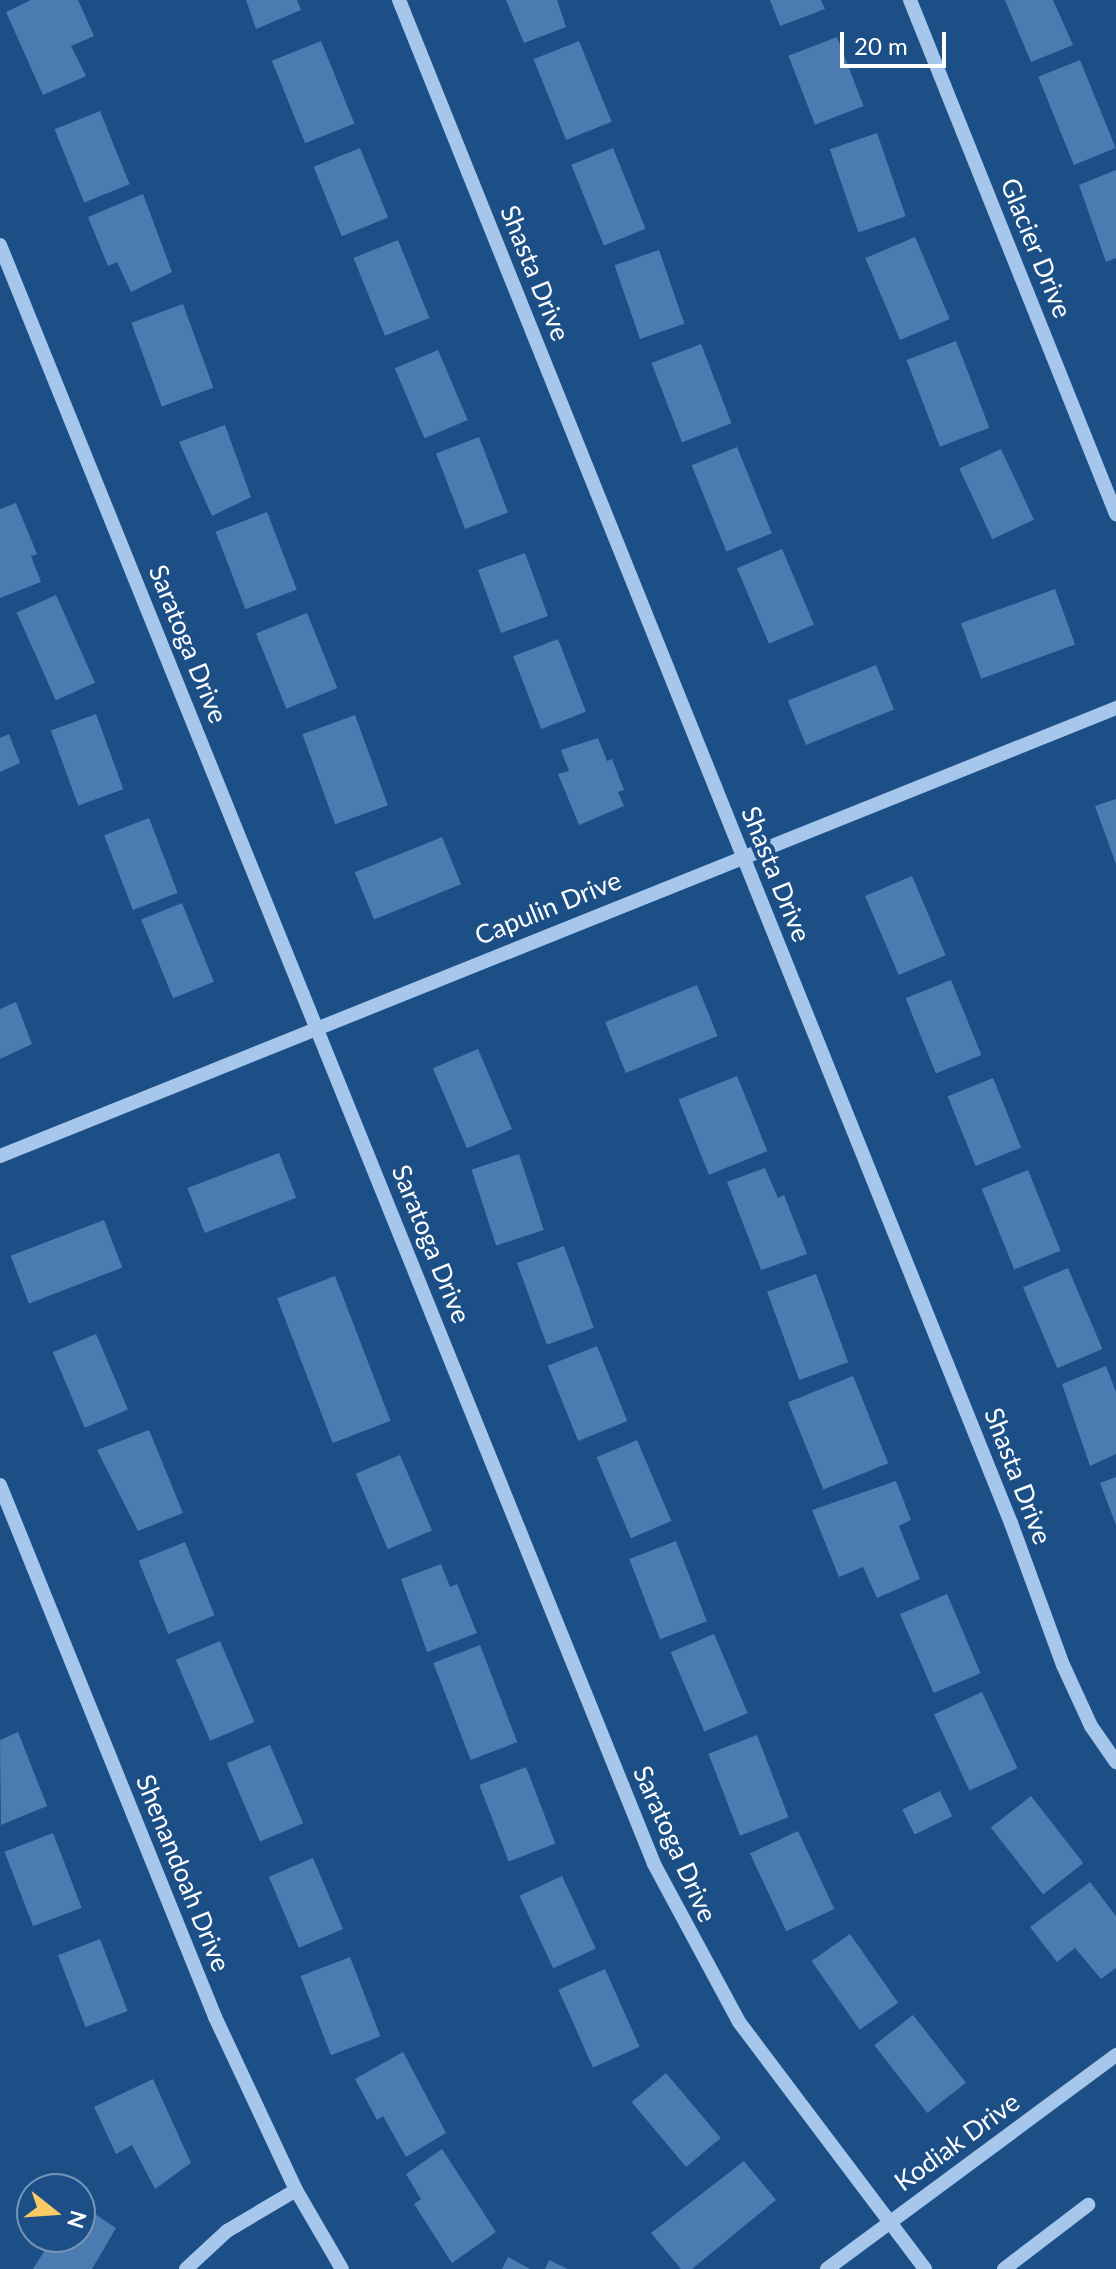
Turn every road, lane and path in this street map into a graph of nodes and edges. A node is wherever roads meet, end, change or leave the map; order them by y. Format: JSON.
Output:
{"nodes":[{"id":1,"x":399,"y":0,"type":"edge"},
{"id":2,"x":910,"y":0,"type":"edge"},
{"id":3,"x":0,"y":245,"type":"edge"},
{"id":4,"x":1116,"y":514,"type":"edge"},
{"id":5,"x":1116,"y":708,"type":"edge"},
{"id":6,"x":743,"y":855,"type":"junction"},
{"id":7,"x":317,"y":1027,"type":"junction"},
{"id":8,"x":0,"y":1156,"type":"edge"},
{"id":9,"x":0,"y":1485,"type":"edge"},
{"id":10,"x":1116,"y":1762,"type":"edge"},
{"id":11,"x":1116,"y":2055,"type":"edge"},
{"id":12,"x":296,"y":2190,"type":"junction"},
{"id":13,"x":1088,"y":2205,"type":"dead end"},
{"id":14,"x":890,"y":2222,"type":"junction"},
{"id":15,"x":186,"y":2269,"type":"edge"},
{"id":16,"x":342,"y":2269,"type":"edge"},
{"id":17,"x":827,"y":2269,"type":"edge"},
{"id":18,"x":925,"y":2269,"type":"edge"},
{"id":19,"x":1004,"y":2269,"type":"edge"}],
"edges":[{"from":1,"to":6,"type":"street","name":"Shasta Drive"},
{"from":2,"to":4,"type":"street","name":"Glacier Drive"},
{"from":3,"to":7,"type":"street","name":"Saratoga Drive"},
{"from":5,"to":6,"type":"street","name":"Capulin Drive"},
{"from":6,"to":7,"type":"street","name":"Capulin Drive"},
{"from":6,"to":10,"type":"street","name":"Shasta Drive"},
{"from":7,"to":8,"type":"street","name":"Capulin Drive"},
{"from":7,"to":14,"type":"street","name":"Saratoga Drive"},
{"from":9,"to":12,"type":"street","name":"Shenandoah Drive"},
{"from":11,"to":14,"type":"street","name":"Kodiak Drive"},
{"from":12,"to":15,"type":"street"},
{"from":12,"to":16,"type":"street","name":"Shenandoah Drive"},
{"from":13,"to":19,"type":"street"},
{"from":14,"to":17,"type":"street","name":"Kodiak Drive"},
{"from":14,"to":18,"type":"street","name":"Saratoga Drive"}]}
